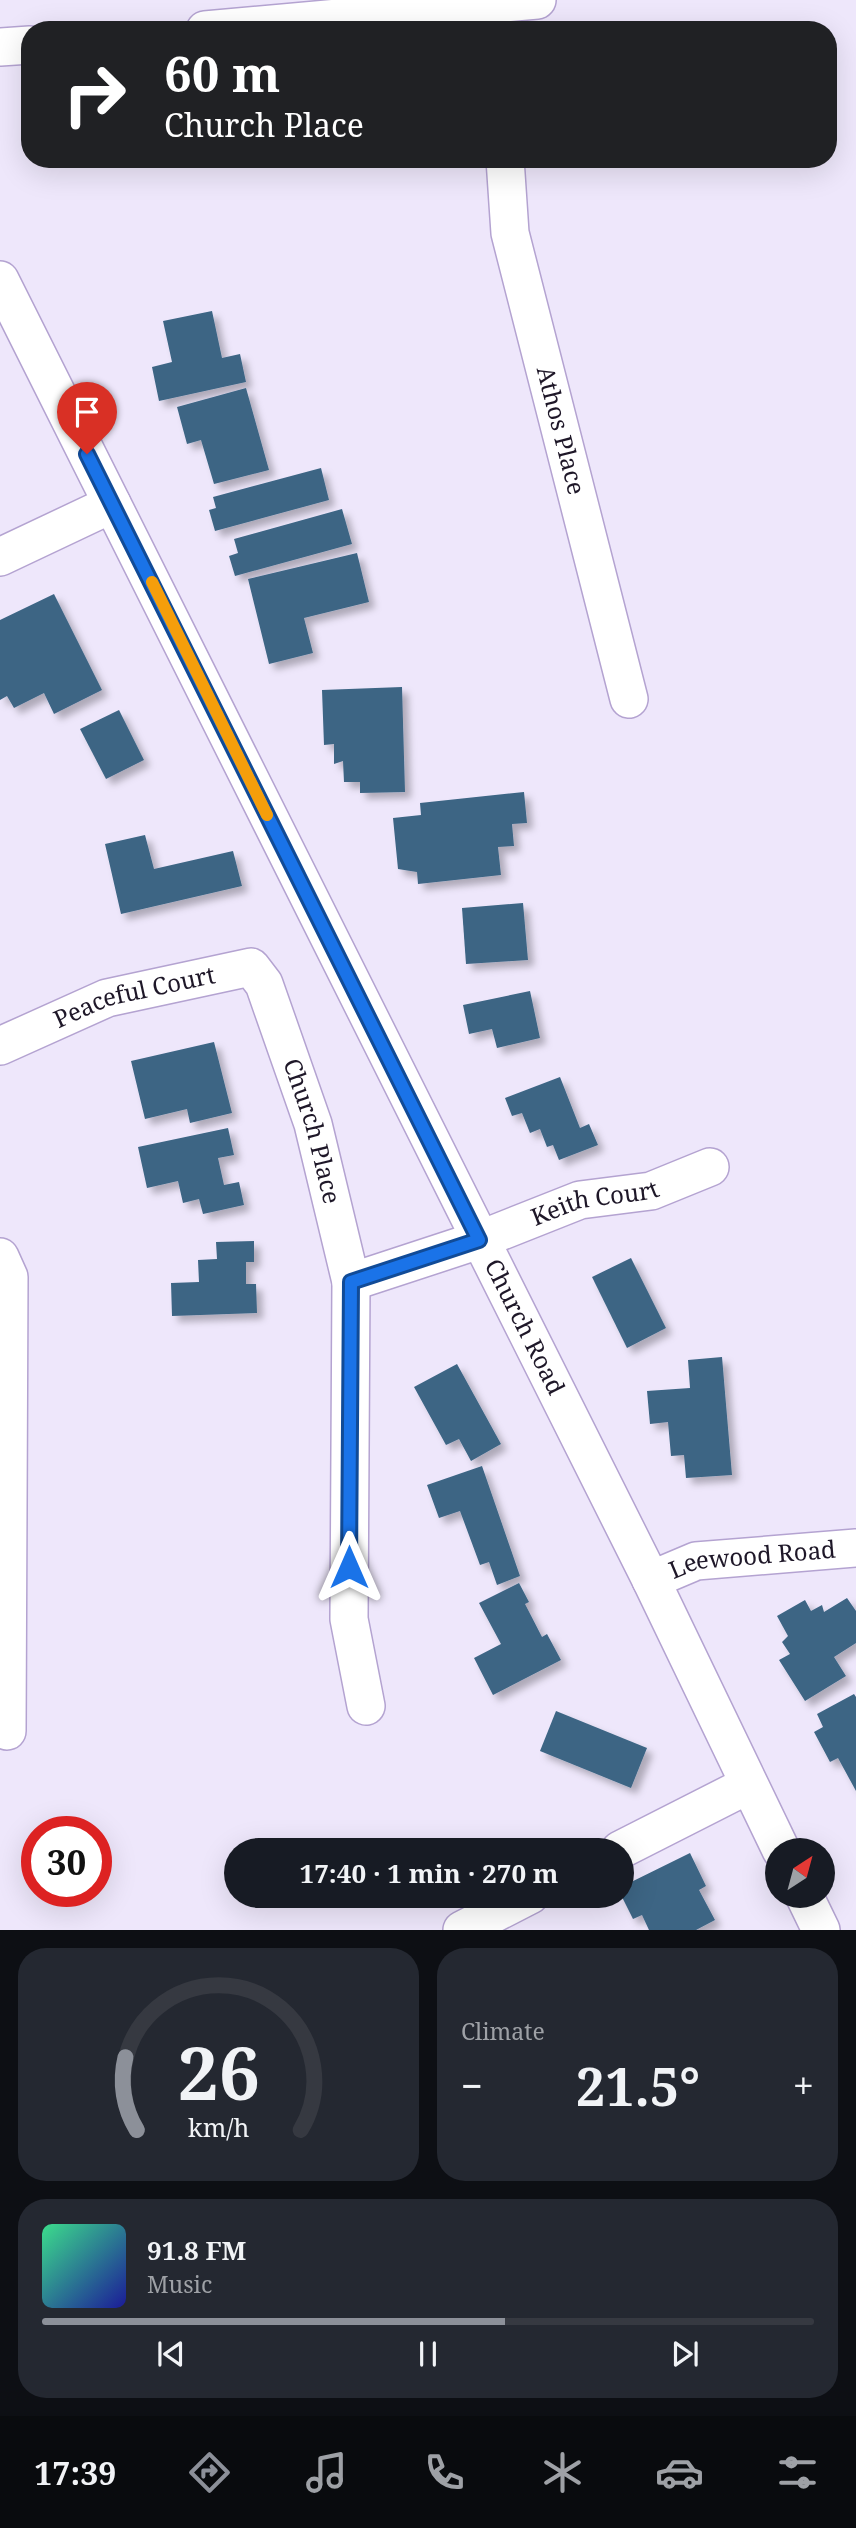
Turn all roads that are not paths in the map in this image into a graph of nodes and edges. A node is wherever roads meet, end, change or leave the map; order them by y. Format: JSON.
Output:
{"nodes":[{"id":1,"x":537,"y":0,"type":"edge"},
{"id":2,"x":496,"y":17,"type":"edge"},
{"id":3,"x":227,"y":19,"type":"edge"},
{"id":4,"x":21,"y":46,"type":"edge"},
{"id":5,"x":0,"y":47,"type":"edge"},
{"id":6,"x":506,"y":168,"type":"edge"},
{"id":7,"x":0,"y":280,"type":"edge"},
{"id":8,"x":112,"y":503,"type":"junction"},
{"id":9,"x":0,"y":557,"type":"edge"},
{"id":10,"x":629,"y":699,"type":"dead end"},
{"id":11,"x":264,"y":984,"type":"joint"},
{"id":12,"x":0,"y":1046,"type":"edge"},
{"id":13,"x":710,"y":1167,"type":"dead end"},
{"id":14,"x":479,"y":1240,"type":"junction"},
{"id":15,"x":0,"y":1257,"type":"edge"},
{"id":16,"x":351,"y":1282,"type":"junction"},
{"id":17,"x":856,"y":1548,"type":"edge"},
{"id":18,"x":651,"y":1580,"type":"junction"},
{"id":19,"x":366,"y":1706,"type":"dead end"},
{"id":20,"x":7,"y":1731,"type":"dead end"},
{"id":21,"x":748,"y":1785,"type":"junction"},
{"id":22,"x":775,"y":1838,"type":"edge"},
{"id":23,"x":634,"y":1843,"type":"edge"},
{"id":24,"x":505,"y":1908,"type":"edge"},
{"id":25,"x":810,"y":1908,"type":"edge"},
{"id":26,"x":462,"y":1930,"type":"edge"},
{"id":27,"x":821,"y":1930,"type":"edge"}],
"edges":[{"from":1,"to":2,"type":"street"},
{"from":2,"to":3,"type":"street"},
{"from":4,"to":5,"type":"street"},
{"from":6,"to":10,"type":"street","name":"Athos Place"},
{"from":7,"to":8,"type":"street","name":"Church Road"},
{"from":8,"to":9,"type":"street"},
{"from":8,"to":14,"type":"street","name":"Church Road"},
{"from":11,"to":12,"type":"street","name":"Peaceful Court"},
{"from":11,"to":16,"type":"street","name":"Church Place"},
{"from":13,"to":14,"type":"street","name":"Keith Court"},
{"from":14,"to":16,"type":"street"},
{"from":14,"to":18,"type":"street","name":"Church Road"},
{"from":15,"to":20,"type":"street"},
{"from":16,"to":19,"type":"street","name":"Church Place"},
{"from":17,"to":18,"type":"street","name":"Leewood Road"},
{"from":18,"to":21,"type":"street","name":"Church Road"},
{"from":21,"to":22,"type":"street","name":"Church Road"},
{"from":21,"to":23,"type":"street"},
{"from":24,"to":26,"type":"street"},
{"from":25,"to":27,"type":"street"}]}
